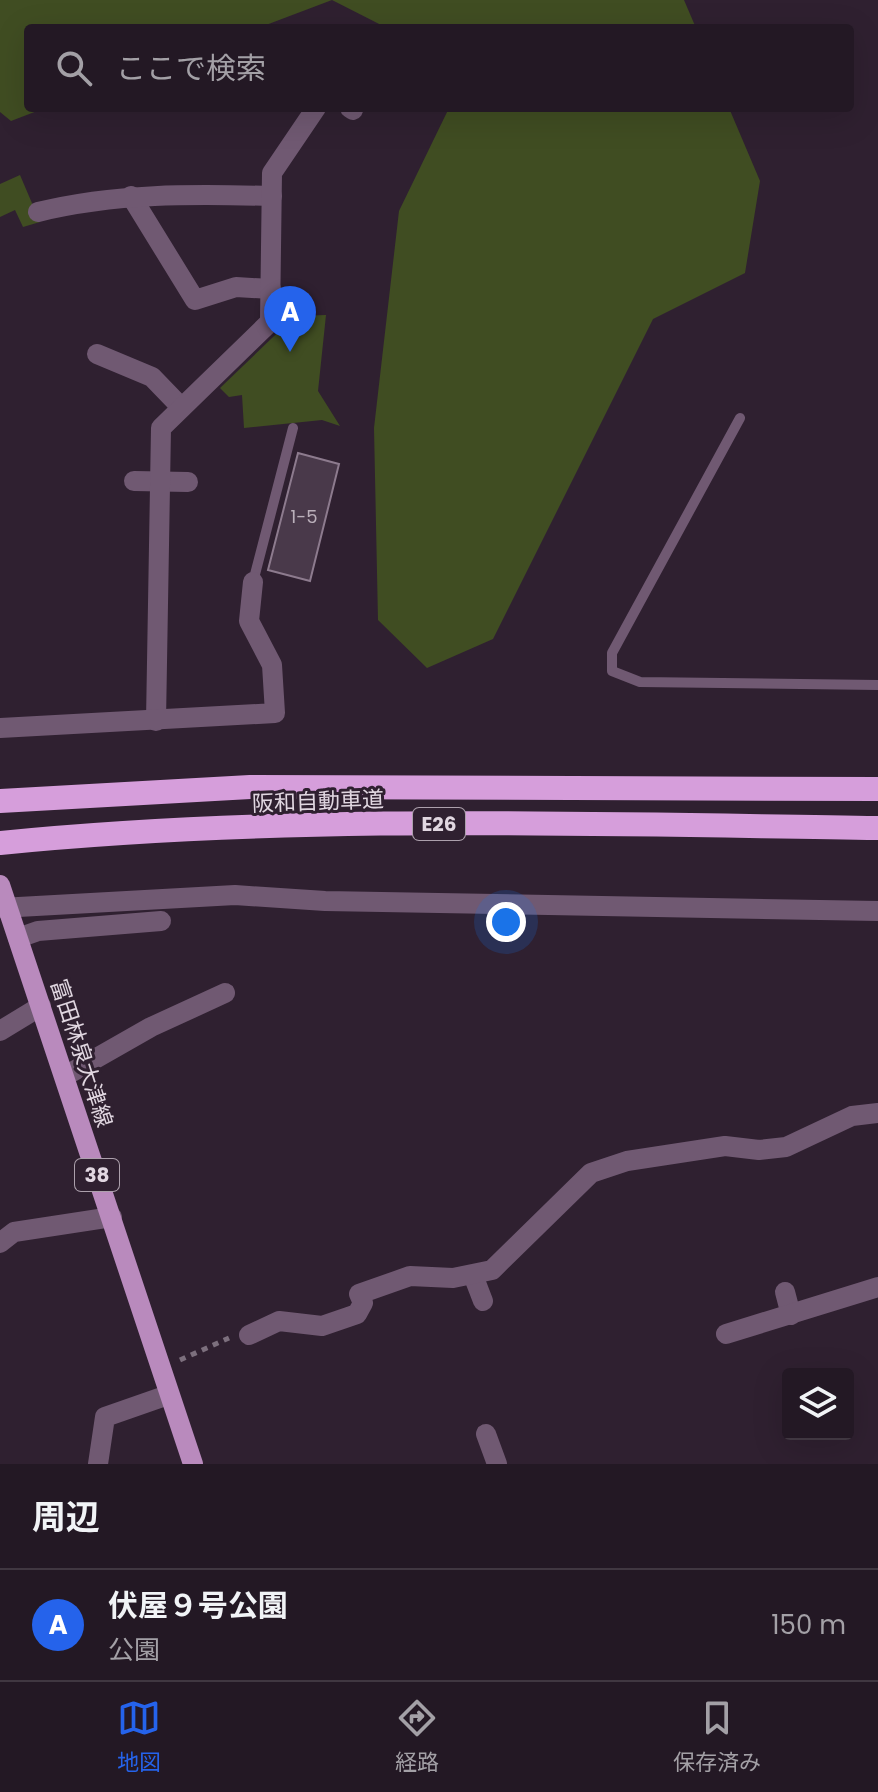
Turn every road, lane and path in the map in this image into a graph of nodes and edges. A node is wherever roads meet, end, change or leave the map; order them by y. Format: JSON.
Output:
{"nodes":[{"id":1,"x":313,"y":112,"type":"edge"},
{"id":2,"x":131,"y":196,"type":"junction"},
{"id":3,"x":272,"y":196,"type":"junction"},
{"id":4,"x":38,"y":212,"type":"dead end"},
{"id":5,"x":271,"y":289,"type":"junction"},
{"id":6,"x":97,"y":354,"type":"dead end"},
{"id":7,"x":180,"y":406,"type":"junction"},
{"id":8,"x":740,"y":418,"type":"dead end"},
{"id":9,"x":293,"y":428,"type":"dead end"},
{"id":10,"x":134,"y":481,"type":"dead end"},
{"id":11,"x":161,"y":481,"type":"junction"},
{"id":12,"x":188,"y":482,"type":"dead end"},
{"id":13,"x":253,"y":582,"type":"joint"},
{"id":14,"x":878,"y":685,"type":"edge"},
{"id":15,"x":156,"y":721,"type":"junction"},
{"id":16,"x":0,"y":728,"type":"edge"},
{"id":17,"x":878,"y":789,"type":"edge"},
{"id":18,"x":0,"y":801,"type":"edge"},
{"id":19,"x":878,"y":828,"type":"edge"},
{"id":20,"x":0,"y":843,"type":"edge"},
{"id":21,"x":0,"y":885,"type":"edge"},
{"id":22,"x":4,"y":907,"type":"edge"},
{"id":23,"x":878,"y":911,"type":"edge"},
{"id":24,"x":161,"y":921,"type":"dead end"},
{"id":25,"x":18,"y":938,"type":"junction"},
{"id":26,"x":225,"y":993,"type":"dead end"},
{"id":27,"x":41,"y":1006,"type":"junction"},
{"id":28,"x":0,"y":1031,"type":"edge"},
{"id":29,"x":65,"y":1076,"type":"junction"},
{"id":30,"x":878,"y":1113,"type":"edge"},
{"id":31,"x":112,"y":1217,"type":"junction"},
{"id":32,"x":0,"y":1243,"type":"edge"},
{"id":33,"x":473,"y":1275,"type":"junction"},
{"id":34,"x":878,"y":1287,"type":"edge"},
{"id":35,"x":785,"y":1292,"type":"dead end"},
{"id":36,"x":483,"y":1301,"type":"dead end"},
{"id":37,"x":791,"y":1315,"type":"junction"},
{"id":38,"x":726,"y":1334,"type":"dead end"},
{"id":39,"x":249,"y":1335,"type":"joint"},
{"id":40,"x":161,"y":1367,"type":"junction"},
{"id":41,"x":168,"y":1395,"type":"junction"},
{"id":42,"x":486,"y":1434,"type":"dead end"},
{"id":43,"x":98,"y":1464,"type":"edge"},
{"id":44,"x":193,"y":1464,"type":"edge"},
{"id":45,"x":497,"y":1464,"type":"edge"}],
"edges":[{"from":1,"to":3,"type":"street"},
{"from":2,"to":3,"type":"street"},
{"from":2,"to":4,"type":"street"},
{"from":2,"to":5,"type":"street"},
{"from":3,"to":5,"type":"street"},
{"from":5,"to":7,"type":"street"},
{"from":6,"to":7,"type":"street"},
{"from":7,"to":11,"type":"street"},
{"from":8,"to":14,"type":"lane"},
{"from":9,"to":13,"type":"lane"},
{"from":10,"to":11,"type":"street"},
{"from":11,"to":12,"type":"street"},
{"from":11,"to":15,"type":"street"},
{"from":13,"to":15,"type":"street"},
{"from":15,"to":16,"type":"street"},
{"from":17,"to":18,"type":"highway","name":"阪和自動車道","number":"E26"},
{"from":19,"to":20,"type":"highway","name":"阪和自動車道","number":"E26"},
{"from":21,"to":22,"type":"main road","name":"富田林泉大津線","number":"38"},
{"from":22,"to":23,"type":"street"},
{"from":22,"to":25,"type":"main road","name":"富田林泉大津線","number":"38"},
{"from":24,"to":25,"type":"street"},
{"from":25,"to":27,"type":"main road","name":"富田林泉大津線","number":"38"},
{"from":26,"to":29,"type":"street"},
{"from":27,"to":28,"type":"street"},
{"from":27,"to":29,"type":"main road","name":"富田林泉大津線","number":"38"},
{"from":29,"to":31,"type":"main road","name":"富田林泉大津線","number":"38"},
{"from":30,"to":33,"type":"street"},
{"from":31,"to":32,"type":"street"},
{"from":31,"to":40,"type":"main road","name":"富田林泉大津線","number":"38"},
{"from":33,"to":36,"type":"street"},
{"from":33,"to":39,"type":"street"},
{"from":34,"to":37,"type":"street"},
{"from":35,"to":37,"type":"street"},
{"from":37,"to":38,"type":"street"},
{"from":39,"to":40,"type":"path"},
{"from":40,"to":41,"type":"main road","name":"富田林泉大津線","number":"38"},
{"from":41,"to":43,"type":"street"},
{"from":41,"to":44,"type":"main road","name":"富田林泉大津線","number":"38"},
{"from":42,"to":45,"type":"street"}]}
